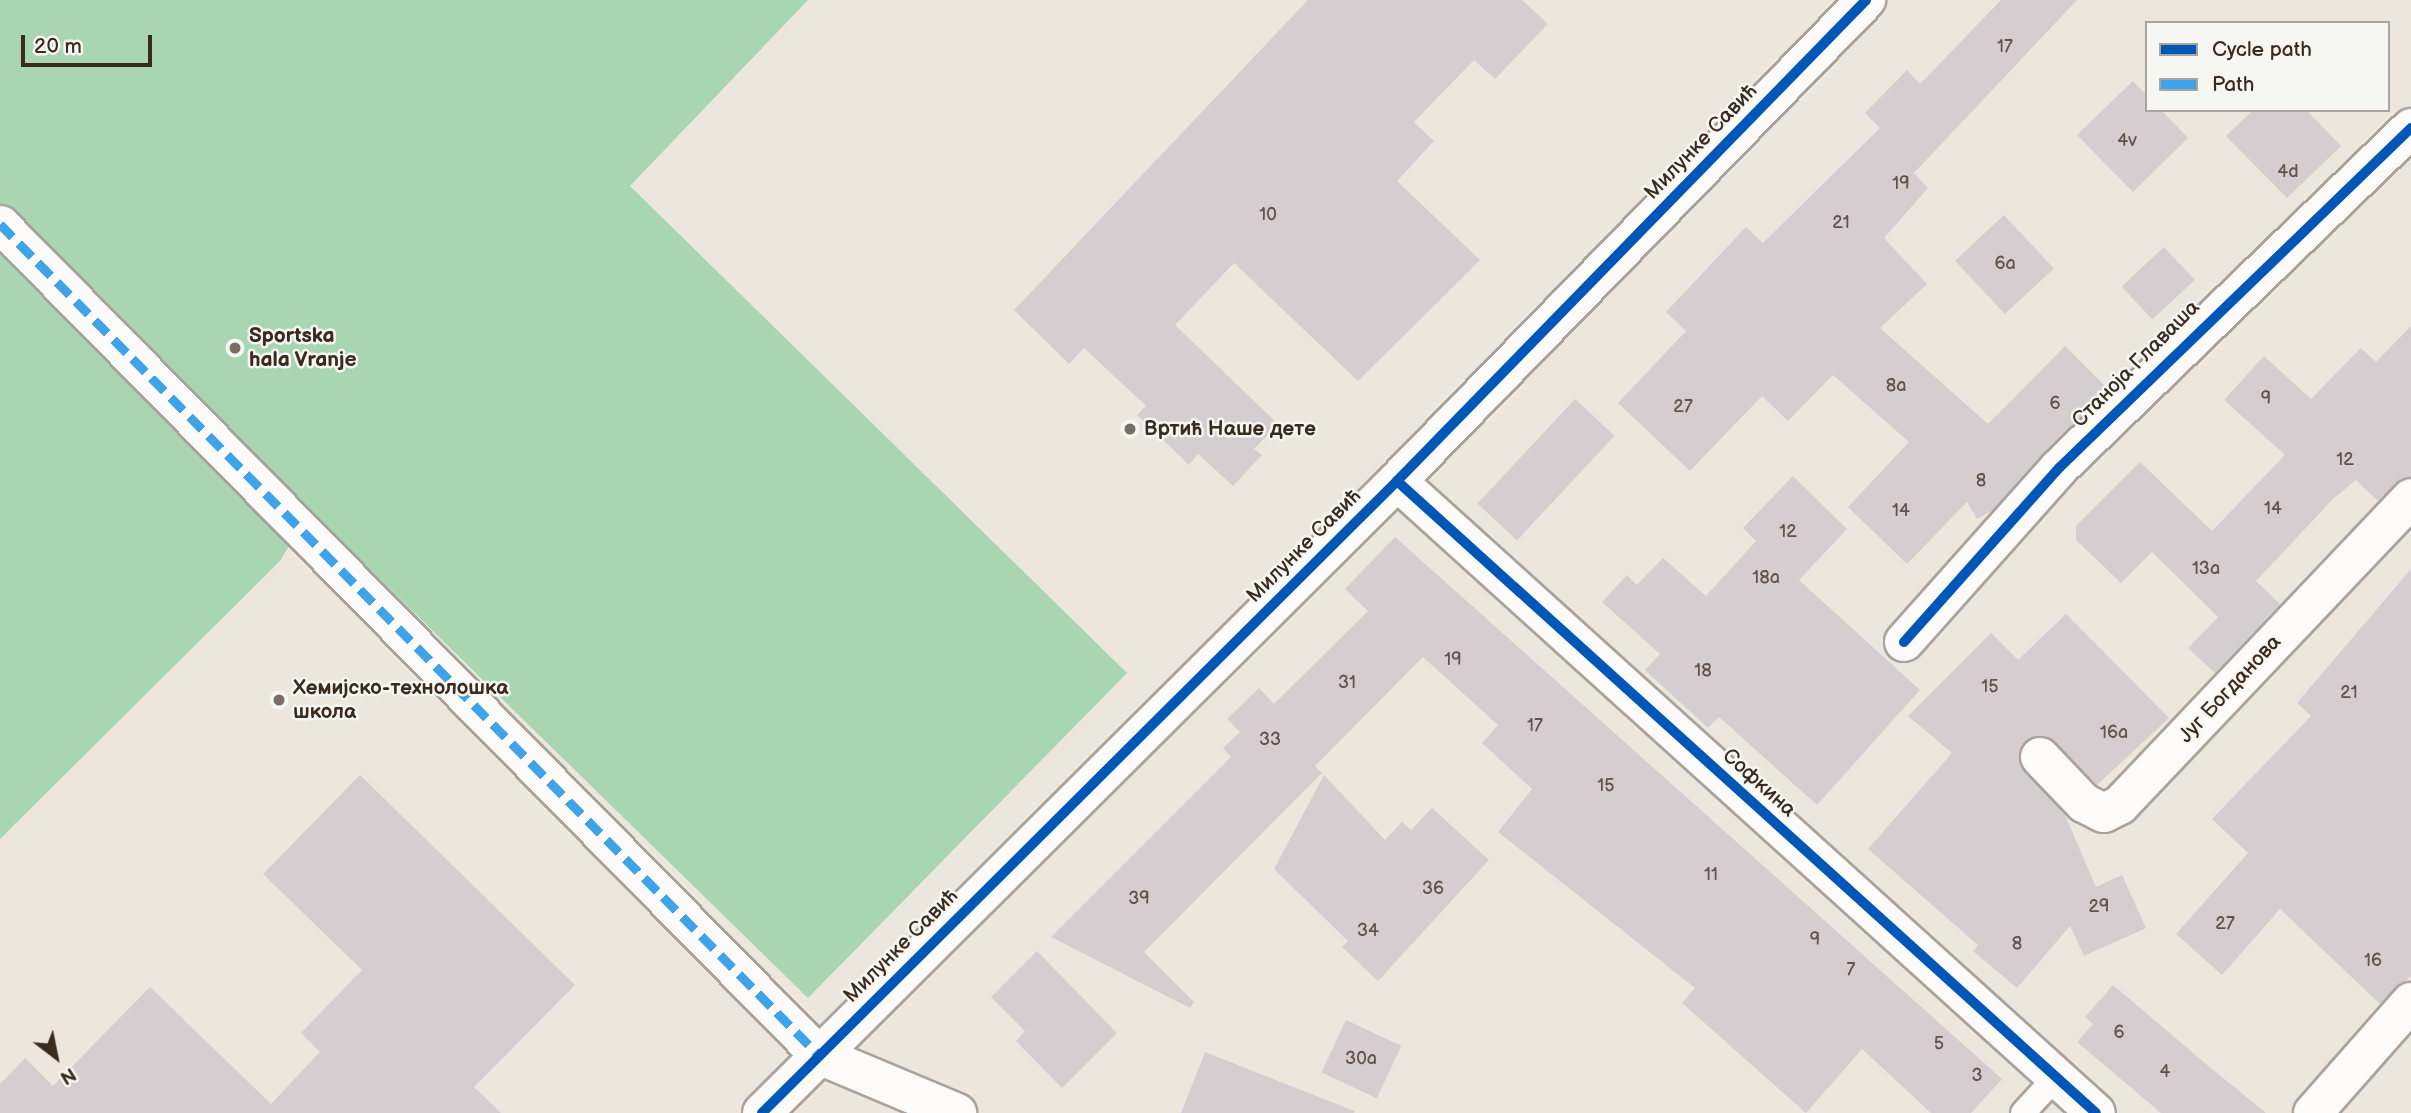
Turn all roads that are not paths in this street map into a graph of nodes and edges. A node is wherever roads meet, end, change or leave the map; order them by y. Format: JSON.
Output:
{"nodes":[{"id":1,"x":1866,"y":0,"type":"edge"},
{"id":2,"x":2411,"y":128,"type":"edge"},
{"id":3,"x":0,"y":224,"type":"edge"},
{"id":4,"x":1397,"y":481,"type":"junction"},
{"id":5,"x":2411,"y":498,"type":"edge"},
{"id":6,"x":1904,"y":642,"type":"dead end"},
{"id":7,"x":2040,"y":757,"type":"dead end"},
{"id":8,"x":2411,"y":1002,"type":"edge"},
{"id":9,"x":819,"y":1055,"type":"junction"},
{"id":10,"x":2056,"y":1077,"type":"junction"},
{"id":11,"x":762,"y":1113,"type":"edge"},
{"id":12,"x":957,"y":1113,"type":"edge"},
{"id":13,"x":2023,"y":1113,"type":"edge"},
{"id":14,"x":2096,"y":1113,"type":"edge"},
{"id":15,"x":2313,"y":1113,"type":"edge"}],
"edges":[{"from":1,"to":4,"type":"street","name":"Милунке Савић"},
{"from":2,"to":6,"type":"street","name":"Станоја Главаша"},
{"from":3,"to":9,"type":"street"},
{"from":4,"to":9,"type":"street","name":"Милунке Савић"},
{"from":4,"to":10,"type":"street","name":"Софкина"},
{"from":5,"to":7,"type":"street","name":"Југ Богданова"},
{"from":8,"to":15,"type":"street"},
{"from":9,"to":11,"type":"street","name":"Милунке Савић"},
{"from":9,"to":12,"type":"street"},
{"from":10,"to":13,"type":"lane"},
{"from":10,"to":14,"type":"street","name":"Софкина"}]}
